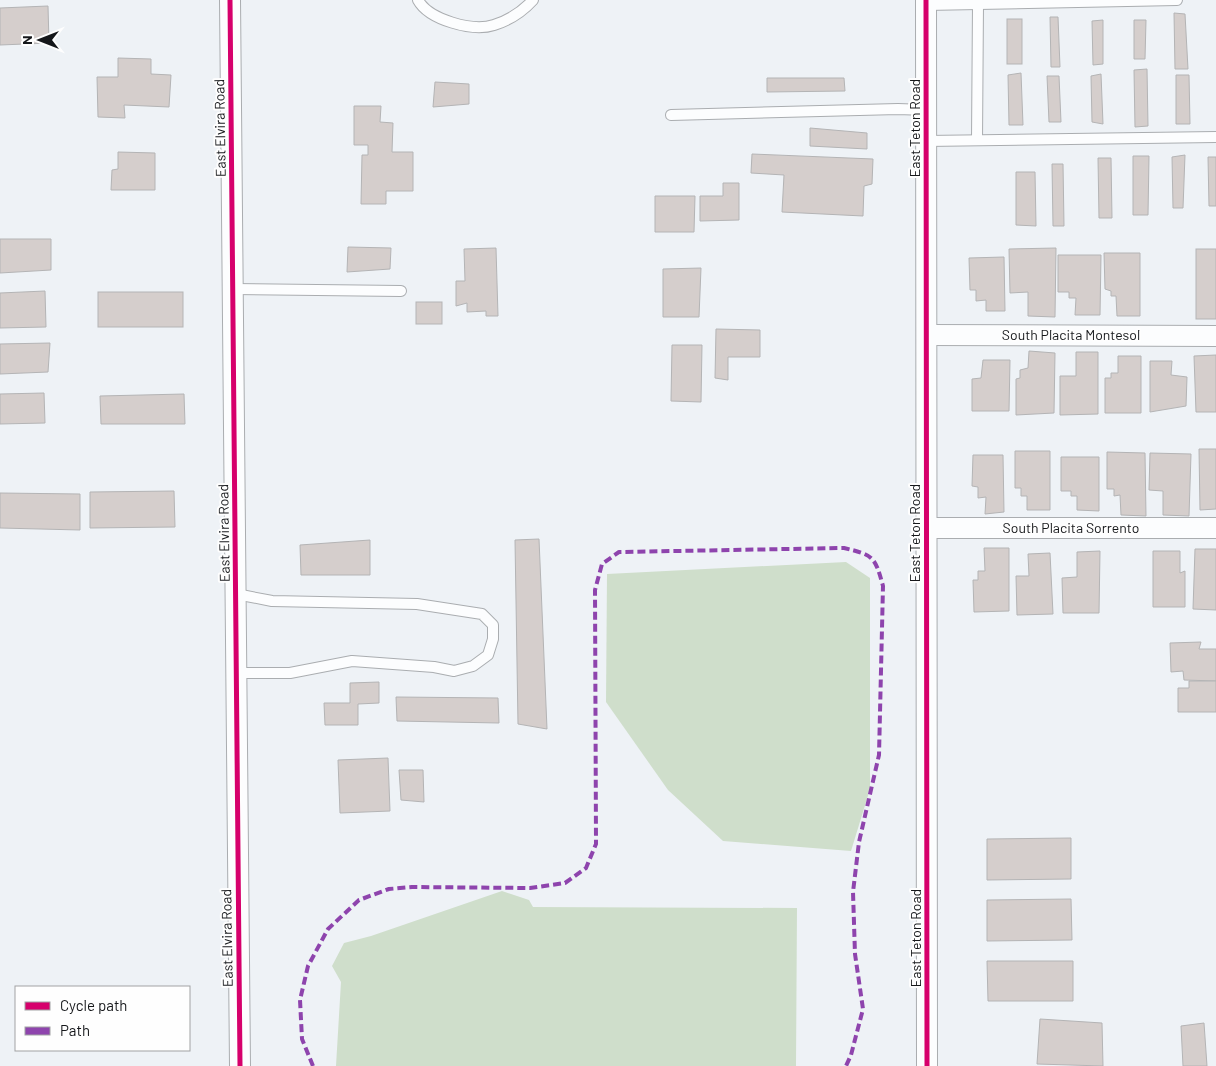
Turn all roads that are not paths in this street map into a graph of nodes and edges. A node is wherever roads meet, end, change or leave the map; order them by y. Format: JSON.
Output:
{"nodes":[{"id":1,"x":230,"y":0,"type":"edge"},
{"id":2,"x":418,"y":0,"type":"edge"},
{"id":3,"x":533,"y":0,"type":"edge"},
{"id":4,"x":1178,"y":0,"type":"edge"},
{"id":5,"x":926,"y":2,"type":"edge"},
{"id":6,"x":978,"y":4,"type":"junction"},
{"id":7,"x":926,"y":110,"type":"junction"},
{"id":8,"x":671,"y":115,"type":"dead end"},
{"id":9,"x":1216,"y":137,"type":"edge"},
{"id":10,"x":977,"y":140,"type":"junction"},
{"id":11,"x":926,"y":141,"type":"junction"},
{"id":12,"x":233,"y":289,"type":"junction"},
{"id":13,"x":401,"y":290,"type":"dead end"},
{"id":14,"x":926,"y":335,"type":"junction"},
{"id":15,"x":1216,"y":336,"type":"edge"},
{"id":16,"x":926,"y":528,"type":"junction"},
{"id":17,"x":1216,"y":528,"type":"edge"},
{"id":18,"x":236,"y":594,"type":"junction"},
{"id":19,"x":236,"y":673,"type":"junction"},
{"id":20,"x":240,"y":1066,"type":"edge"},
{"id":21,"x":927,"y":1066,"type":"edge"}],
"edges":[{"from":1,"to":12,"type":"street","name":"East Elvira Road"},
{"from":2,"to":3,"type":"lane"},
{"from":4,"to":6,"type":"lane"},
{"from":5,"to":6,"type":"lane"},
{"from":5,"to":7,"type":"street","name":"East Teton Road"},
{"from":6,"to":10,"type":"lane"},
{"from":7,"to":8,"type":"lane"},
{"from":7,"to":11,"type":"street","name":"East Teton Road"},
{"from":9,"to":10,"type":"lane"},
{"from":10,"to":11,"type":"lane"},
{"from":11,"to":14,"type":"street","name":"East Teton Road"},
{"from":12,"to":13,"type":"lane"},
{"from":12,"to":18,"type":"street","name":"East Elvira Road"},
{"from":14,"to":15,"type":"street","name":"South Placita Montesol"},
{"from":14,"to":16,"type":"street","name":"East Teton Road"},
{"from":16,"to":17,"type":"street","name":"South Placita Sorrento"},
{"from":16,"to":21,"type":"street","name":"East Teton Road"},
{"from":18,"to":19,"type":"street","name":"East Elvira Road"},
{"from":18,"to":19,"type":"lane"},
{"from":19,"to":20,"type":"street","name":"East Elvira Road"}]}
